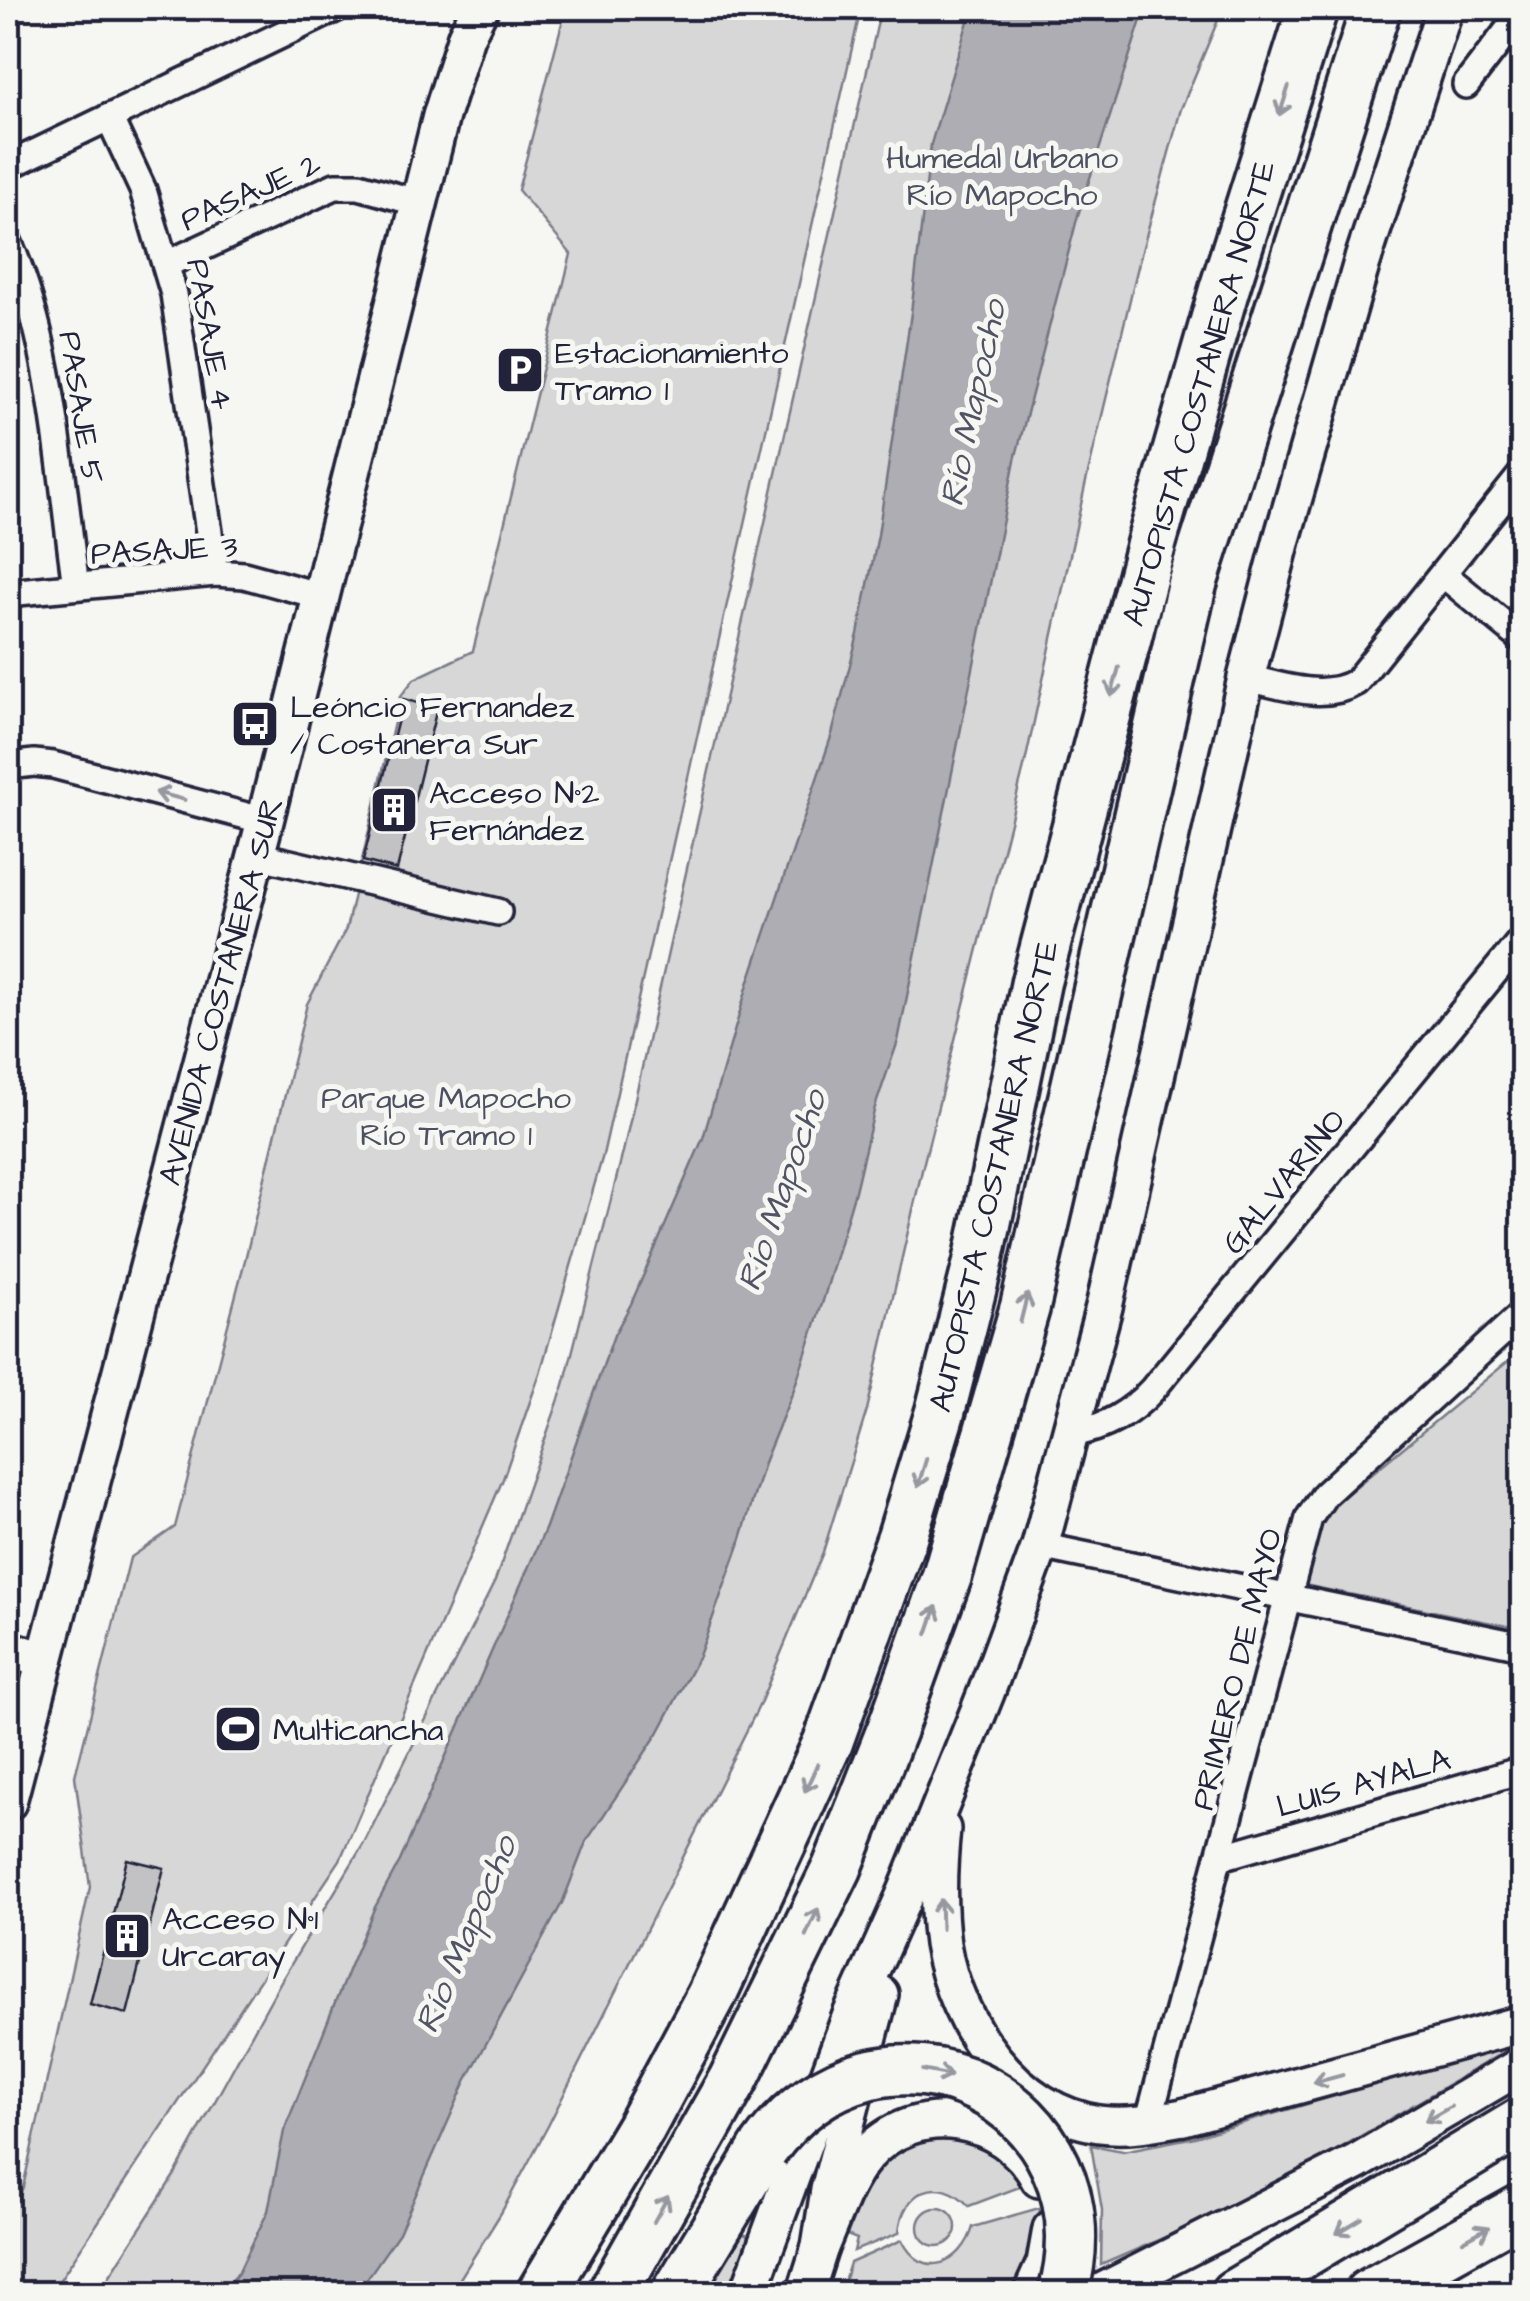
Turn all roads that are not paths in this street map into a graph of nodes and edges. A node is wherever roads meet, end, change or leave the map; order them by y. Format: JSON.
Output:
{"nodes":[{"id":1,"x":337,"y":8,"type":"edge"},
{"id":2,"x":480,"y":8,"type":"edge"},
{"id":3,"x":1313,"y":8,"type":"edge"},
{"id":4,"x":1376,"y":8,"type":"edge"},
{"id":5,"x":1445,"y":8,"type":"edge"},
{"id":6,"x":1522,"y":12,"type":"edge"},
{"id":7,"x":1466,"y":85,"type":"dead end"},
{"id":8,"x":109,"y":117,"type":"junction"},
{"id":9,"x":8,"y":166,"type":"edge"},
{"id":10,"x":418,"y":203,"type":"junction"},
{"id":11,"x":8,"y":241,"type":"edge"},
{"id":12,"x":166,"y":264,"type":"junction"},
{"id":13,"x":1522,"y":474,"type":"edge"},
{"id":14,"x":215,"y":572,"type":"junction"},
{"id":15,"x":1443,"y":574,"type":"junction"},
{"id":16,"x":76,"y":586,"type":"junction"},
{"id":17,"x":8,"y":593,"type":"edge"},
{"id":18,"x":320,"y":596,"type":"junction"},
{"id":19,"x":1522,"y":639,"type":"edge"},
{"id":20,"x":1246,"y":678,"type":"junction"},
{"id":21,"x":8,"y":766,"type":"edge"},
{"id":22,"x":260,"y":838,"type":"junction"},
{"id":23,"x":498,"y":912,"type":"dead end"},
{"id":24,"x":1522,"y":939,"type":"edge"},
{"id":25,"x":1522,"y":1314,"type":"edge"},
{"id":26,"x":1072,"y":1434,"type":"junction"},
{"id":27,"x":1040,"y":1546,"type":"junction"},
{"id":28,"x":1288,"y":1597,"type":"junction"},
{"id":29,"x":1522,"y":1646,"type":"edge"},
{"id":30,"x":8,"y":1649,"type":"edge"},
{"id":31,"x":44,"y":1660,"type":"junction"},
{"id":32,"x":1522,"y":1770,"type":"edge"},
{"id":33,"x":946,"y":1788,"type":"junction"},
{"id":34,"x":8,"y":1802,"type":"edge"},
{"id":35,"x":1221,"y":1857,"type":"junction"},
{"id":36,"x":906,"y":1892,"type":"junction"},
{"id":37,"x":1522,"y":2024,"type":"edge"},
{"id":38,"x":1522,"y":2065,"type":"edge"},
{"id":39,"x":1522,"y":2122,"type":"edge"},
{"id":40,"x":1148,"y":2123,"type":"junction"},
{"id":41,"x":1522,"y":2208,"type":"edge"},
{"id":42,"x":820,"y":2246,"type":"junction"},
{"id":43,"x":1522,"y":2260,"type":"edge"},
{"id":44,"x":541,"y":2294,"type":"edge"},
{"id":45,"x":612,"y":2294,"type":"edge"},
{"id":46,"x":676,"y":2294,"type":"edge"},
{"id":47,"x":748,"y":2294,"type":"edge"},
{"id":48,"x":805,"y":2294,"type":"edge"},
{"id":49,"x":1032,"y":2294,"type":"edge"},
{"id":50,"x":1063,"y":2294,"type":"edge"},
{"id":51,"x":1097,"y":2294,"type":"edge"},
{"id":52,"x":1235,"y":2294,"type":"edge"},
{"id":53,"x":1368,"y":2294,"type":"edge"},
{"id":54,"x":1462,"y":2294,"type":"edge"}],
"edges":[{"from":1,"to":8,"type":"street"},
{"from":2,"to":10,"type":"street","name":"AVENIDA COSTANERA SUR"},
{"from":3,"to":44,"type":"highway","name":"AUTOPISTA COSTANERA NORTE","one_way":true},
{"from":45,"to":4,"type":"highway","name":"AUTOPISTA COSTANERA NORTE","one_way":true},
{"from":5,"to":20,"type":"street"},
{"from":6,"to":7,"type":"street"},
{"from":8,"to":9,"type":"street"},
{"from":8,"to":12,"type":"street","name":"PASAJE 4"},
{"from":10,"to":12,"type":"street","name":"PASAJE 2"},
{"from":10,"to":18,"type":"street","name":"AVENIDA COSTANERA SUR"},
{"from":11,"to":16,"type":"street","name":"PASAJE 5"},
{"from":12,"to":14,"type":"street","name":"PASAJE 4"},
{"from":13,"to":15,"type":"street"},
{"from":14,"to":16,"type":"street","name":"PASAJE 3"},
{"from":14,"to":18,"type":"street","name":"PASAJE 3"},
{"from":15,"to":19,"type":"street"},
{"from":15,"to":20,"type":"street"},
{"from":16,"to":17,"type":"street","name":"PASAJE 3"},
{"from":18,"to":22,"type":"street","name":"AVENIDA COSTANERA SUR"},
{"from":20,"to":26,"type":"street"},
{"from":22,"to":21,"type":"street","one_way":true},
{"from":22,"to":23,"type":"street"},
{"from":22,"to":31,"type":"street","name":"AVENIDA COSTANERA SUR"},
{"from":24,"to":26,"type":"street","name":"GALVARINO"},
{"from":25,"to":28,"type":"street","name":"PRIMERO DE MAYO"},
{"from":26,"to":27,"type":"street"},
{"from":27,"to":28,"type":"street"},
{"from":27,"to":33,"type":"street"},
{"from":28,"to":29,"type":"street"},
{"from":28,"to":35,"type":"street","name":"PRIMERO DE MAYO"},
{"from":30,"to":31,"type":"street"},
{"from":31,"to":34,"type":"street","name":"AVENIDA COSTANERA SUR"},
{"from":32,"to":35,"type":"street","name":"LUIS AYALA"},
{"from":33,"to":36,"type":"street"},
{"from":40,"to":33,"type":"street","one_way":true},
{"from":35,"to":40,"type":"street","name":"PRIMERO DE MAYO"},
{"from":36,"to":42,"type":"street"},
{"from":36,"to":47,"type":"street"},
{"from":37,"to":40,"type":"street","one_way":true},
{"from":38,"to":51,"type":"street","one_way":true},
{"from":39,"to":52,"type":"highway","one_way":true},
{"from":53,"to":41,"type":"highway","one_way":true},
{"from":42,"to":48,"type":"street"},
{"from":42,"to":49,"type":"street"},
{"from":43,"to":54,"type":"street"},
{"from":46,"to":50,"type":"highway","one_way":true,"bridge":true}]}
